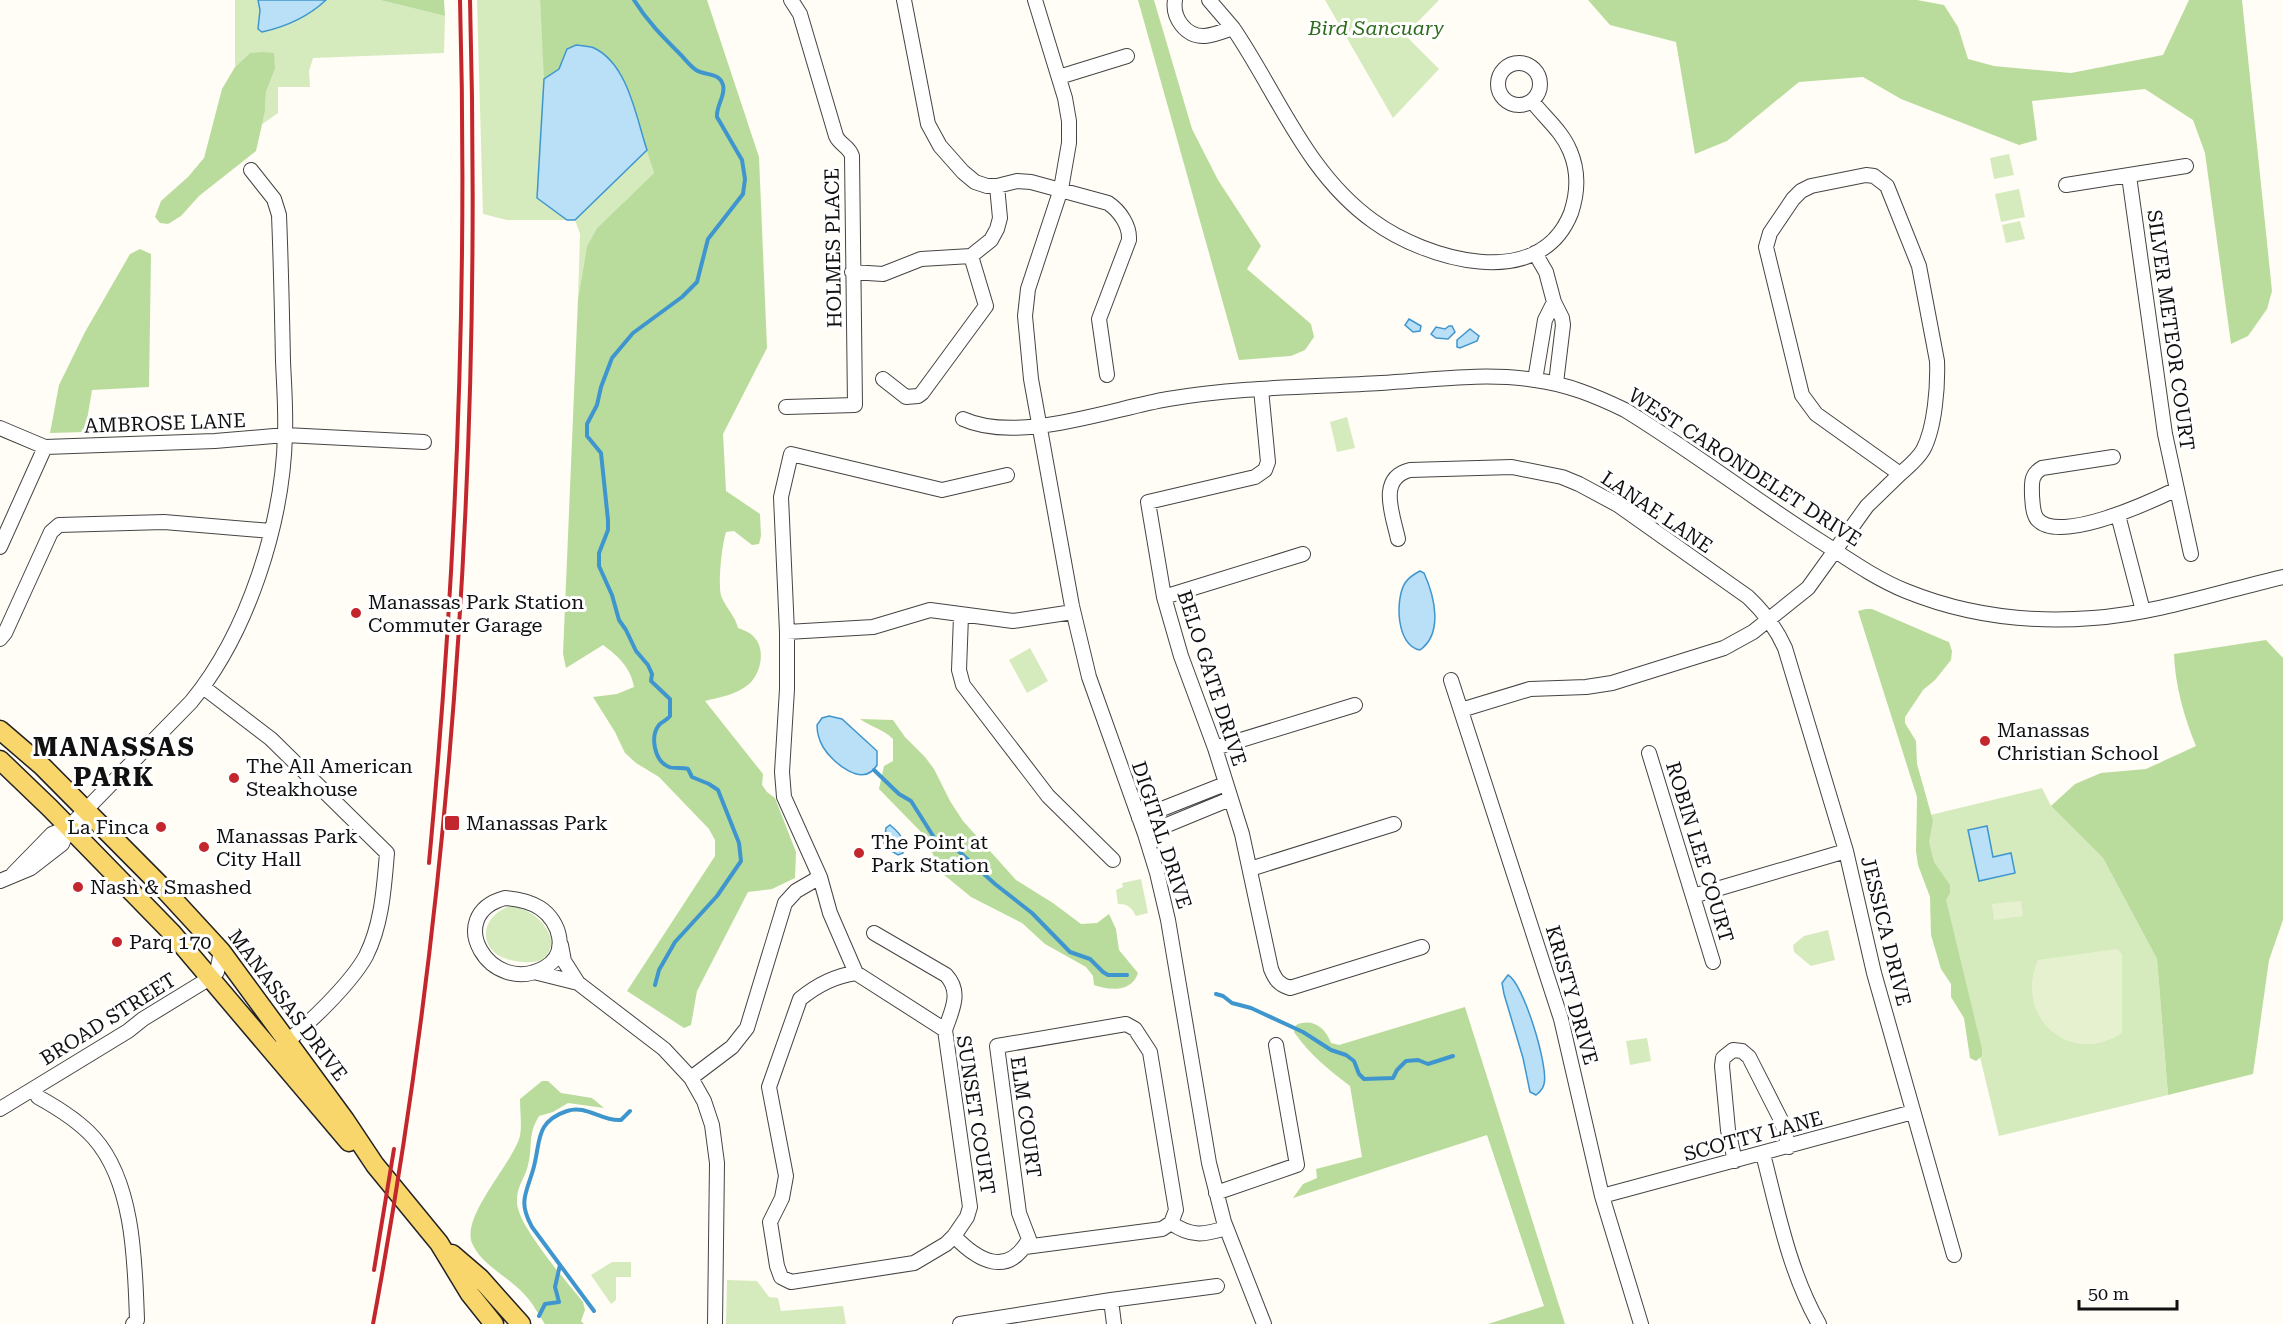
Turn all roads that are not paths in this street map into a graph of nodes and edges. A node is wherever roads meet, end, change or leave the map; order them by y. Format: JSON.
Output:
{"nodes":[{"id":1,"x":791,"y":0,"type":"edge"},
{"id":2,"x":904,"y":0,"type":"edge"},
{"id":3,"x":1035,"y":0,"type":"edge"},
{"id":4,"x":1175,"y":0,"type":"edge"},
{"id":5,"x":1209,"y":0,"type":"edge"},
{"id":6,"x":1233,"y":28,"type":"junction"},
{"id":7,"x":1127,"y":56,"type":"dead end"},
{"id":8,"x":1059,"y":76,"type":"junction"},
{"id":9,"x":1532,"y":100,"type":"dead end"},
{"id":10,"x":2186,"y":166,"type":"dead end"},
{"id":11,"x":251,"y":170,"type":"dead end"},
{"id":12,"x":2129,"y":176,"type":"junction"},
{"id":13,"x":2066,"y":185,"type":"dead end"},
{"id":14,"x":997,"y":186,"type":"junction"},
{"id":15,"x":1061,"y":189,"type":"junction"},
{"id":16,"x":1535,"y":253,"type":"junction"},
{"id":17,"x":971,"y":256,"type":"junction"},
{"id":18,"x":852,"y":272,"type":"junction"},
{"id":19,"x":1554,"y":302,"type":"junction"},
{"id":20,"x":1107,"y":375,"type":"dead end"},
{"id":21,"x":883,"y":380,"type":"dead end"},
{"id":22,"x":1535,"y":380,"type":"junction"},
{"id":23,"x":1556,"y":383,"type":"junction"},
{"id":24,"x":1262,"y":389,"type":"junction"},
{"id":25,"x":786,"y":407,"type":"dead end"},
{"id":26,"x":963,"y":419,"type":"dead end"},
{"id":27,"x":1039,"y":426,"type":"junction"},
{"id":28,"x":0,"y":428,"type":"edge"},
{"id":29,"x":285,"y":435,"type":"junction"},
{"id":30,"x":424,"y":442,"type":"dead end"},
{"id":31,"x":45,"y":447,"type":"junction"},
{"id":32,"x":2113,"y":457,"type":"dead end"},
{"id":33,"x":1900,"y":474,"type":"junction"},
{"id":34,"x":1007,"y":475,"type":"dead end"},
{"id":35,"x":2177,"y":489,"type":"junction"},
{"id":36,"x":2118,"y":515,"type":"junction"},
{"id":37,"x":271,"y":531,"type":"junction"},
{"id":38,"x":1398,"y":539,"type":"dead end"},
{"id":39,"x":0,"y":547,"type":"edge"},
{"id":40,"x":1836,"y":551,"type":"junction"},
{"id":41,"x":1303,"y":554,"type":"dead end"},
{"id":42,"x":2191,"y":554,"type":"dead end"},
{"id":43,"x":2283,"y":577,"type":"edge"},
{"id":44,"x":1164,"y":597,"type":"junction"},
{"id":45,"x":2143,"y":611,"type":"junction"},
{"id":46,"x":1073,"y":612,"type":"junction"},
{"id":47,"x":961,"y":616,"type":"junction"},
{"id":48,"x":1769,"y":620,"type":"junction"},
{"id":49,"x":788,"y":632,"type":"junction"},
{"id":50,"x":0,"y":639,"type":"edge"},
{"id":51,"x":1451,"y":681,"type":"dead end"},
{"id":52,"x":203,"y":687,"type":"junction"},
{"id":53,"x":1354,"y":705,"type":"dead end"},
{"id":54,"x":1461,"y":710,"type":"junction"},
{"id":55,"x":0,"y":730,"type":"edge"},
{"id":56,"x":1215,"y":748,"type":"junction"},
{"id":57,"x":1649,"y":753,"type":"dead end"},
{"id":58,"x":0,"y":760,"type":"edge"},
{"id":59,"x":1225,"y":783,"type":"junction"},
{"id":60,"x":1230,"y":799,"type":"junction"},
{"id":61,"x":85,"y":811,"type":"junction"},
{"id":62,"x":1139,"y":818,"type":"junction"},
{"id":63,"x":1394,"y":824,"type":"dead end"},
{"id":64,"x":69,"y":827,"type":"junction"},
{"id":65,"x":1145,"y":834,"type":"junction"},
{"id":66,"x":1846,"y":851,"type":"junction"},
{"id":67,"x":1113,"y":860,"type":"dead end"},
{"id":68,"x":1250,"y":869,"type":"junction"},
{"id":69,"x":820,"y":877,"type":"junction"},
{"id":70,"x":0,"y":881,"type":"edge"},
{"id":71,"x":1693,"y":896,"type":"junction"},
{"id":72,"x":874,"y":933,"type":"dead end"},
{"id":73,"x":561,"y":945,"type":"junction"},
{"id":74,"x":1422,"y":947,"type":"dead end"},
{"id":75,"x":220,"y":951,"type":"junction"},
{"id":76,"x":1713,"y":962,"type":"dead end"},
{"id":77,"x":534,"y":972,"type":"junction"},
{"id":78,"x":856,"y":973,"type":"junction"},
{"id":79,"x":210,"y":978,"type":"junction"},
{"id":80,"x":578,"y":983,"type":"junction"},
{"id":81,"x":945,"y":1030,"type":"junction"},
{"id":82,"x":287,"y":1041,"type":"junction"},
{"id":83,"x":1276,"y":1045,"type":"dead end"},
{"id":84,"x":273,"y":1054,"type":"junction"},
{"id":85,"x":691,"y":1078,"type":"junction"},
{"id":86,"x":38,"y":1097,"type":"dead end"},
{"id":87,"x":0,"y":1109,"type":"edge"},
{"id":88,"x":1913,"y":1112,"type":"junction"},
{"id":89,"x":1789,"y":1147,"type":"junction"},
{"id":90,"x":1763,"y":1154,"type":"junction"},
{"id":91,"x":1736,"y":1161,"type":"junction"},
{"id":92,"x":375,"y":1165,"type":"junction"},
{"id":93,"x":1216,"y":1193,"type":"junction"},
{"id":94,"x":1602,"y":1196,"type":"junction"},
{"id":95,"x":1171,"y":1223,"type":"junction"},
{"id":96,"x":1226,"y":1228,"type":"junction"},
{"id":97,"x":954,"y":1236,"type":"junction"},
{"id":98,"x":439,"y":1243,"type":"junction"},
{"id":99,"x":1025,"y":1247,"type":"junction"},
{"id":100,"x":1954,"y":1255,"type":"dead end"},
{"id":101,"x":1217,"y":1286,"type":"dead end"},
{"id":102,"x":1111,"y":1300,"type":"junction"},
{"id":103,"x":133,"y":1324,"type":"edge"},
{"id":104,"x":494,"y":1324,"type":"edge"},
{"id":105,"x":521,"y":1324,"type":"edge"},
{"id":106,"x":715,"y":1324,"type":"edge"},
{"id":107,"x":960,"y":1324,"type":"edge"},
{"id":108,"x":1114,"y":1324,"type":"edge"},
{"id":109,"x":1264,"y":1324,"type":"edge"},
{"id":110,"x":1641,"y":1324,"type":"edge"},
{"id":111,"x":1819,"y":1324,"type":"edge"}],
"edges":[{"from":1,"to":18,"type":"street","name":"HOLMES PLACE"},
{"from":2,"to":14,"type":"street"},
{"from":3,"to":8,"type":"street","name":"DIGITAL DRIVE"},
{"from":4,"to":6,"type":"street"},
{"from":5,"to":6,"type":"street"},
{"from":6,"to":16,"type":"street"},
{"from":7,"to":8,"type":"street"},
{"from":8,"to":15,"type":"street","name":"DIGITAL DRIVE"},
{"from":9,"to":16,"type":"street"},
{"from":10,"to":12,"type":"street"},
{"from":11,"to":29,"type":"street"},
{"from":12,"to":13,"type":"street"},
{"from":12,"to":35,"type":"street","name":"SILVER METEOR COURT"},
{"from":14,"to":15,"type":"street"},
{"from":14,"to":17,"type":"street"},
{"from":15,"to":20,"type":"street"},
{"from":15,"to":27,"type":"street","name":"DIGITAL DRIVE"},
{"from":16,"to":19,"type":"street"},
{"from":17,"to":18,"type":"street"},
{"from":17,"to":21,"type":"street"},
{"from":18,"to":25,"type":"street","name":"HOLMES PLACE"},
{"from":19,"to":22,"type":"street"},
{"from":19,"to":23,"type":"street"},
{"from":22,"to":23,"type":"street","name":"WEST CARONDELET DRIVE"},
{"from":22,"to":24,"type":"street","name":"WEST CARONDELET DRIVE"},
{"from":23,"to":40,"type":"street","name":"WEST CARONDELET DRIVE"},
{"from":24,"to":27,"type":"street","name":"WEST CARONDELET DRIVE"},
{"from":24,"to":44,"type":"street","name":"BELO GATE DRIVE"},
{"from":26,"to":27,"type":"street","name":"WEST CARONDELET DRIVE"},
{"from":27,"to":46,"type":"street","name":"DIGITAL DRIVE"},
{"from":28,"to":31,"type":"street"},
{"from":29,"to":30,"type":"street","name":"AMBROSE LANE"},
{"from":29,"to":31,"type":"street","name":"AMBROSE LANE"},
{"from":29,"to":37,"type":"street"},
{"from":31,"to":39,"type":"street"},
{"from":32,"to":36,"type":"street"},
{"from":33,"to":33,"type":"street"},
{"from":33,"to":40,"type":"street"},
{"from":34,"to":49,"type":"street"},
{"from":35,"to":36,"type":"street"},
{"from":35,"to":42,"type":"street","name":"SILVER METEOR COURT"},
{"from":36,"to":45,"type":"street"},
{"from":37,"to":50,"type":"street"},
{"from":37,"to":52,"type":"street"},
{"from":38,"to":48,"type":"street","name":"LANAE LANE"},
{"from":40,"to":45,"type":"street","name":"WEST CARONDELET DRIVE"},
{"from":40,"to":48,"type":"street"},
{"from":41,"to":44,"type":"street"},
{"from":43,"to":45,"type":"street","name":"WEST CARONDELET DRIVE"},
{"from":44,"to":56,"type":"street","name":"BELO GATE DRIVE"},
{"from":46,"to":47,"type":"street"},
{"from":46,"to":62,"type":"street","name":"DIGITAL DRIVE"},
{"from":47,"to":49,"type":"street"},
{"from":47,"to":67,"type":"street"},
{"from":48,"to":54,"type":"street"},
{"from":48,"to":66,"type":"street","name":"JESSICA DRIVE"},
{"from":49,"to":69,"type":"street"},
{"from":51,"to":54,"type":"street","name":"KRISTY DRIVE"},
{"from":52,"to":61,"type":"street"},
{"from":52,"to":82,"type":"street"},
{"from":53,"to":56,"type":"street"},
{"from":54,"to":94,"type":"street","name":"KRISTY DRIVE"},
{"from":55,"to":61,"type":"main road","name":"MANASSAS DRIVE"},
{"from":56,"to":59,"type":"street","name":"BELO GATE DRIVE"},
{"from":57,"to":71,"type":"street","name":"ROBIN LEE COURT"},
{"from":58,"to":64,"type":"main road","name":"MANASSAS DRIVE"},
{"from":59,"to":60,"type":"street","name":"BELO GATE DRIVE"},
{"from":59,"to":62,"type":"street","name":"BELO GATE DRIVE"},
{"from":60,"to":65,"type":"street"},
{"from":60,"to":68,"type":"street","name":"BELO GATE DRIVE"},
{"from":61,"to":64,"type":"street"},
{"from":61,"to":75,"type":"main road","name":"MANASSAS DRIVE"},
{"from":62,"to":65,"type":"street","name":"DIGITAL DRIVE"},
{"from":63,"to":68,"type":"street"},
{"from":64,"to":70,"type":"street"},
{"from":64,"to":79,"type":"main road","name":"MANASSAS DRIVE"},
{"from":65,"to":93,"type":"street","name":"DIGITAL DRIVE"},
{"from":66,"to":71,"type":"street"},
{"from":66,"to":88,"type":"street","name":"JESSICA DRIVE"},
{"from":68,"to":74,"type":"street","name":"BELO GATE DRIVE"},
{"from":69,"to":78,"type":"street"},
{"from":69,"to":85,"type":"street"},
{"from":71,"to":76,"type":"street","name":"ROBIN LEE COURT"},
{"from":72,"to":81,"type":"street"},
{"from":73,"to":77,"type":"street"},
{"from":73,"to":77,"type":"street"},
{"from":73,"to":80,"type":"street"},
{"from":75,"to":79,"type":"street"},
{"from":75,"to":82,"type":"main road","name":"MANASSAS DRIVE"},
{"from":77,"to":80,"type":"street"},
{"from":78,"to":81,"type":"street","name":"SUNSET COURT"},
{"from":78,"to":97,"type":"street","name":"SUNSET COURT"},
{"from":79,"to":84,"type":"main road","name":"MANASSAS DRIVE"},
{"from":79,"to":87,"type":"street","name":"BROAD STREET"},
{"from":80,"to":85,"type":"street"},
{"from":81,"to":97,"type":"street","name":"SUNSET COURT"},
{"from":82,"to":84,"type":"street"},
{"from":82,"to":92,"type":"main road","name":"MANASSAS DRIVE"},
{"from":83,"to":93,"type":"street"},
{"from":84,"to":92,"type":"main road","name":"MANASSAS DRIVE"},
{"from":85,"to":106,"type":"street"},
{"from":86,"to":103,"type":"street"},
{"from":88,"to":89,"type":"street","name":"SCOTTY LANE"},
{"from":88,"to":100,"type":"street","name":"JESSICA DRIVE"},
{"from":89,"to":90,"type":"street","name":"SCOTTY LANE"},
{"from":89,"to":91,"type":"street"},
{"from":90,"to":91,"type":"street","name":"SCOTTY LANE"},
{"from":90,"to":111,"type":"street"},
{"from":91,"to":94,"type":"street","name":"SCOTTY LANE"},
{"from":92,"to":98,"type":"main road","name":"MANASSAS DRIVE"},
{"from":93,"to":96,"type":"street","name":"DIGITAL DRIVE"},
{"from":94,"to":110,"type":"street","name":"KRISTY DRIVE"},
{"from":95,"to":96,"type":"street"},
{"from":95,"to":99,"type":"street"},
{"from":95,"to":99,"type":"street","name":"ELM COURT"},
{"from":96,"to":109,"type":"street","name":"DIGITAL DRIVE"},
{"from":97,"to":99,"type":"street"},
{"from":98,"to":104,"type":"main road","name":"MANASSAS DRIVE"},
{"from":98,"to":105,"type":"main road","name":"MANASSAS DRIVE"},
{"from":101,"to":102,"type":"street"},
{"from":102,"to":107,"type":"street"},
{"from":102,"to":108,"type":"street"}]}
